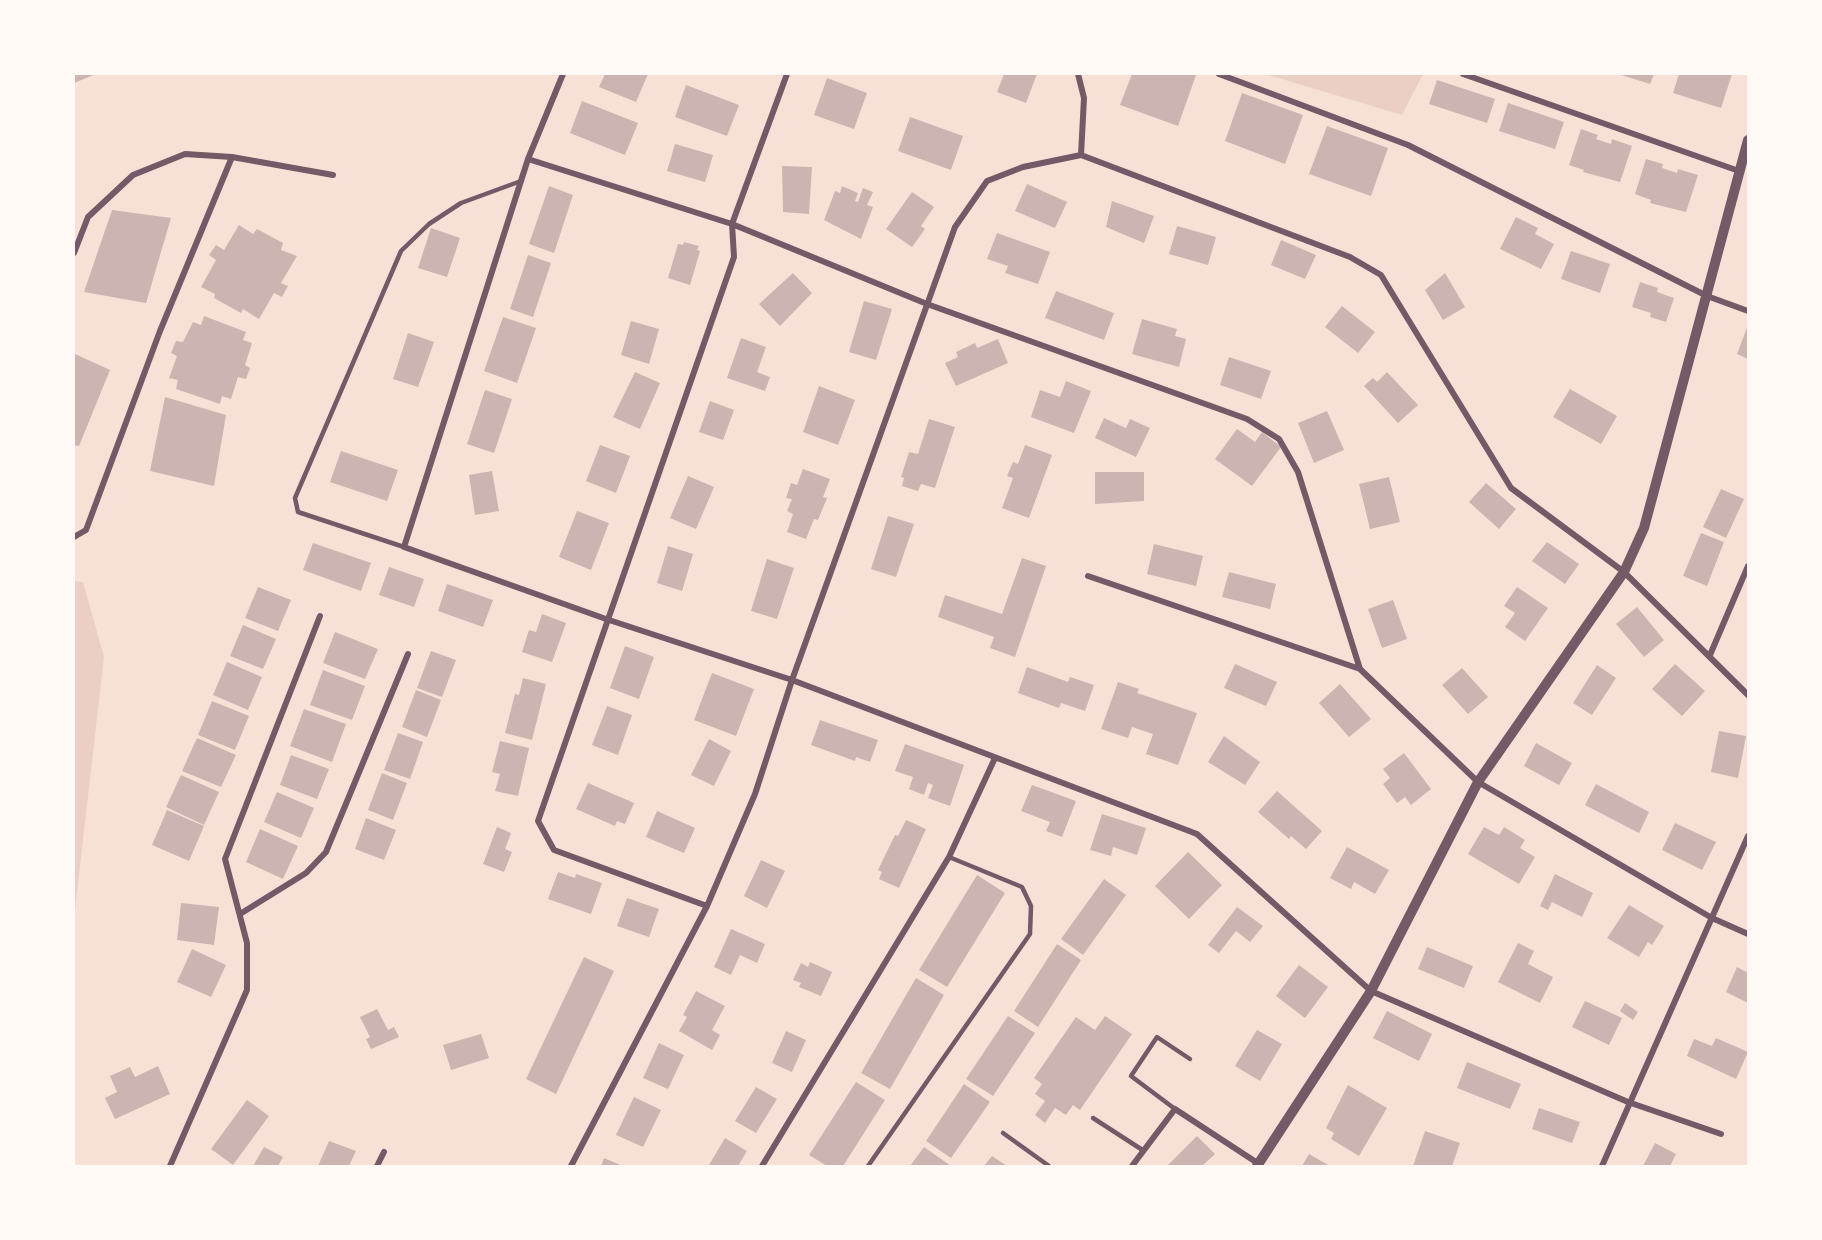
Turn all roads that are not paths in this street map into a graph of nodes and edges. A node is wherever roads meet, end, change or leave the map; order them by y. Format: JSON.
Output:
{"nodes":[{"id":1,"x":564,"y":74,"type":"edge"},
{"id":2,"x":787,"y":74,"type":"edge"},
{"id":3,"x":1078,"y":74,"type":"edge"},
{"id":4,"x":1219,"y":74,"type":"edge"},
{"id":5,"x":1463,"y":74,"type":"edge"},
{"id":6,"x":1749,"y":140,"type":"edge"},
{"id":7,"x":1082,"y":155,"type":"junction"},
{"id":8,"x":232,"y":157,"type":"junction"},
{"id":9,"x":528,"y":159,"type":"junction"},
{"id":10,"x":1739,"y":171,"type":"junction"},
{"id":11,"x":333,"y":176,"type":"dead end"},
{"id":12,"x":521,"y":181,"type":"junction"},
{"id":13,"x":732,"y":224,"type":"junction"},
{"id":14,"x":74,"y":253,"type":"edge"},
{"id":15,"x":1707,"y":296,"type":"junction"},
{"id":16,"x":927,"y":304,"type":"junction"},
{"id":17,"x":1749,"y":311,"type":"edge"},
{"id":18,"x":74,"y":537,"type":"edge"},
{"id":19,"x":404,"y":547,"type":"junction"},
{"id":20,"x":1749,"y":566,"type":"edge"},
{"id":21,"x":1624,"y":572,"type":"junction"},
{"id":22,"x":1088,"y":576,"type":"dead end"},
{"id":23,"x":320,"y":616,"type":"dead end"},
{"id":24,"x":606,"y":619,"type":"junction"},
{"id":25,"x":408,"y":654,"type":"dead end"},
{"id":26,"x":1710,"y":655,"type":"junction"},
{"id":27,"x":1360,"y":669,"type":"junction"},
{"id":28,"x":792,"y":680,"type":"junction"},
{"id":29,"x":1749,"y":694,"type":"edge"},
{"id":30,"x":995,"y":758,"type":"junction"},
{"id":31,"x":1478,"y":782,"type":"junction"},
{"id":32,"x":1749,"y":836,"type":"edge"},
{"id":33,"x":949,"y":857,"type":"junction"},
{"id":34,"x":707,"y":906,"type":"junction"},
{"id":35,"x":240,"y":914,"type":"junction"},
{"id":36,"x":1712,"y":918,"type":"junction"},
{"id":37,"x":1749,"y":934,"type":"edge"},
{"id":38,"x":1371,"y":992,"type":"junction"},
{"id":39,"x":1190,"y":1059,"type":"dead end"},
{"id":40,"x":1628,"y":1102,"type":"junction"},
{"id":41,"x":1175,"y":1109,"type":"junction"},
{"id":42,"x":1092,"y":1119,"type":"dead end"},
{"id":43,"x":1003,"y":1133,"type":"dead end"},
{"id":44,"x":1721,"y":1134,"type":"dead end"},
{"id":45,"x":1144,"y":1151,"type":"junction"},
{"id":46,"x":384,"y":1152,"type":"dead end"},
{"id":47,"x":1258,"y":1165,"type":"edge"},
{"id":48,"x":763,"y":1166,"type":"edge"},
{"id":49,"x":170,"y":1167,"type":"edge"},
{"id":50,"x":377,"y":1167,"type":"edge"},
{"id":51,"x":571,"y":1167,"type":"edge"},
{"id":52,"x":868,"y":1167,"type":"edge"},
{"id":53,"x":1049,"y":1167,"type":"edge"},
{"id":54,"x":1132,"y":1167,"type":"edge"},
{"id":55,"x":1602,"y":1167,"type":"edge"}],
"edges":[{"from":1,"to":9,"type":"street"},
{"from":2,"to":13,"type":"street"},
{"from":3,"to":7,"type":"street"},
{"from":4,"to":15,"type":"street"},
{"from":5,"to":10,"type":"street"},
{"from":6,"to":10,"type":"street"},
{"from":7,"to":16,"type":"street"},
{"from":7,"to":21,"type":"street"},
{"from":8,"to":11,"type":"street"},
{"from":8,"to":14,"type":"street"},
{"from":8,"to":18,"type":"street"},
{"from":9,"to":12,"type":"street"},
{"from":9,"to":13,"type":"street"},
{"from":10,"to":15,"type":"street"},
{"from":12,"to":19,"type":"street"},
{"from":12,"to":19,"type":"lane"},
{"from":13,"to":16,"type":"street"},
{"from":13,"to":24,"type":"street"},
{"from":15,"to":17,"type":"street"},
{"from":15,"to":21,"type":"street"},
{"from":16,"to":27,"type":"street"},
{"from":16,"to":28,"type":"street"},
{"from":19,"to":24,"type":"street"},
{"from":20,"to":26,"type":"street"},
{"from":21,"to":26,"type":"street"},
{"from":21,"to":31,"type":"street"},
{"from":22,"to":27,"type":"street"},
{"from":23,"to":35,"type":"street"},
{"from":24,"to":28,"type":"street"},
{"from":24,"to":34,"type":"street"},
{"from":25,"to":35,"type":"street"},
{"from":26,"to":29,"type":"street"},
{"from":27,"to":31,"type":"street"},
{"from":28,"to":30,"type":"street"},
{"from":28,"to":34,"type":"street"},
{"from":30,"to":33,"type":"street"},
{"from":30,"to":38,"type":"street"},
{"from":31,"to":36,"type":"street"},
{"from":31,"to":38,"type":"street"},
{"from":32,"to":36,"type":"street"},
{"from":33,"to":48,"type":"street"},
{"from":33,"to":52,"type":"lane"},
{"from":34,"to":51,"type":"street"},
{"from":35,"to":49,"type":"street"},
{"from":36,"to":37,"type":"street"},
{"from":36,"to":40,"type":"street"},
{"from":38,"to":40,"type":"street"},
{"from":38,"to":47,"type":"street"},
{"from":39,"to":41,"type":"lane"},
{"from":40,"to":44,"type":"street"},
{"from":40,"to":55,"type":"street"},
{"from":41,"to":45,"type":"street"},
{"from":41,"to":47,"type":"street"},
{"from":42,"to":45,"type":"lane"},
{"from":43,"to":53,"type":"lane"},
{"from":45,"to":54,"type":"street"},
{"from":46,"to":50,"type":"street"}]}
